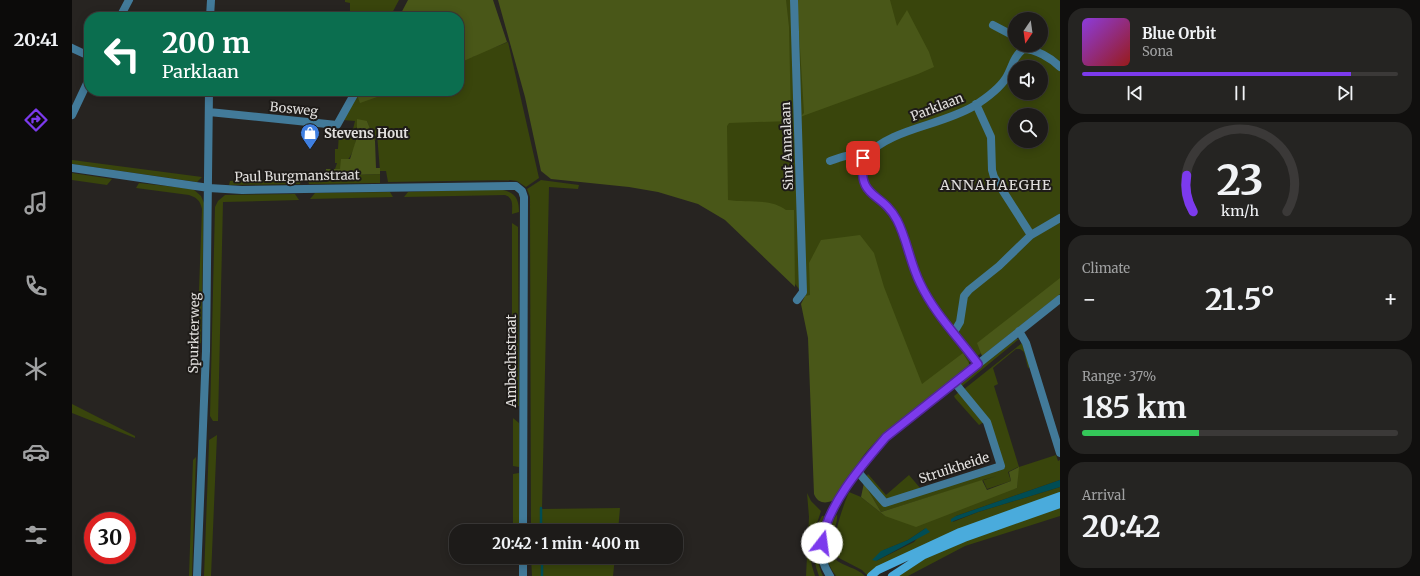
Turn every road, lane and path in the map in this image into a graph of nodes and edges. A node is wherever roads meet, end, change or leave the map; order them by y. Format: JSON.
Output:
{"nodes":[{"id":1,"x":129,"y":0,"type":"edge"},
{"id":2,"x":211,"y":0,"type":"edge"},
{"id":3,"x":794,"y":0,"type":"edge"},
{"id":4,"x":123,"y":12,"type":"edge"},
{"id":5,"x":210,"y":12,"type":"edge"},
{"id":6,"x":993,"y":25,"type":"dead end"},
{"id":7,"x":1008,"y":33,"type":"edge"},
{"id":8,"x":72,"y":48,"type":"edge"},
{"id":9,"x":1018,"y":52,"type":"edge"},
{"id":10,"x":1036,"y":52,"type":"edge"},
{"id":11,"x":84,"y":54,"type":"edge"},
{"id":12,"x":1060,"y":67,"type":"edge"},
{"id":13,"x":84,"y":90,"type":"edge"},
{"id":14,"x":209,"y":96,"type":"edge"},
{"id":15,"x":353,"y":96,"type":"edge"},
{"id":16,"x":976,"y":104,"type":"junction"},
{"id":17,"x":209,"y":112,"type":"junction"},
{"id":18,"x":72,"y":115,"type":"edge"},
{"id":19,"x":863,"y":158,"type":"junction"},
{"id":20,"x":830,"y":161,"type":"dead end"},
{"id":21,"x":72,"y":168,"type":"edge"},
{"id":22,"x":209,"y":188,"type":"junction"},
{"id":23,"x":522,"y":191,"type":"joint"},
{"id":24,"x":1060,"y":218,"type":"edge"},
{"id":25,"x":1031,"y":235,"type":"junction"},
{"id":26,"x":1060,"y":299,"type":"edge"},
{"id":27,"x":797,"y":300,"type":"dead end"},
{"id":28,"x":1019,"y":331,"type":"junction"},
{"id":29,"x":954,"y":332,"type":"junction"},
{"id":30,"x":978,"y":364,"type":"junction"},
{"id":31,"x":955,"y":383,"type":"junction"},
{"id":32,"x":1060,"y":453,"type":"edge"},
{"id":33,"x":858,"y":472,"type":"junction"},
{"id":34,"x":1060,"y":496,"type":"edge"},
{"id":35,"x":1060,"y":504,"type":"edge"},
{"id":36,"x":523,"y":524,"type":"edge"},
{"id":37,"x":523,"y":564,"type":"edge"},
{"id":38,"x":197,"y":576,"type":"edge"},
{"id":39,"x":523,"y":576,"type":"edge"},
{"id":40,"x":830,"y":576,"type":"edge"},
{"id":41,"x":871,"y":576,"type":"edge"},
{"id":42,"x":892,"y":576,"type":"edge"}],
"edges":[{"from":1,"to":4,"type":"street"},
{"from":2,"to":5,"type":"street"},
{"from":3,"to":27,"type":"street","name":"Sint Annalaan"},
{"from":6,"to":7,"type":"street"},
{"from":8,"to":11,"type":"street"},
{"from":9,"to":16,"type":"street","name":"Parklaan"},
{"from":10,"to":12,"type":"street","name":"Parklaan"},
{"from":13,"to":18,"type":"street"},
{"from":14,"to":17,"type":"street","name":"Spurkterweg"},
{"from":15,"to":17,"type":"street","name":"Bosweg"},
{"from":16,"to":19,"type":"street","name":"Parklaan"},
{"from":16,"to":25,"type":"street"},
{"from":17,"to":22,"type":"street","name":"Spurkterweg"},
{"from":19,"to":20,"type":"street"},
{"from":19,"to":29,"type":"street"},
{"from":21,"to":22,"type":"street","name":"Paul Burgmanstraat"},
{"from":22,"to":23,"type":"street","name":"Paul Burgmanstraat"},
{"from":22,"to":38,"type":"street","name":"Spurkterweg"},
{"from":23,"to":36,"type":"street","name":"Ambachtstraat"},
{"from":24,"to":25,"type":"street"},
{"from":25,"to":29,"type":"street"},
{"from":26,"to":28,"type":"street"},
{"from":28,"to":30,"type":"street"},
{"from":28,"to":32,"type":"street"},
{"from":29,"to":30,"type":"street"},
{"from":30,"to":31,"type":"street"},
{"from":31,"to":33,"type":"street"},
{"from":31,"to":33,"type":"street","name":"Struikheide"},
{"from":33,"to":40,"type":"street"},
{"from":34,"to":41,"type":"street"},
{"from":35,"to":42,"type":"street"},
{"from":37,"to":39,"type":"street"}]}
